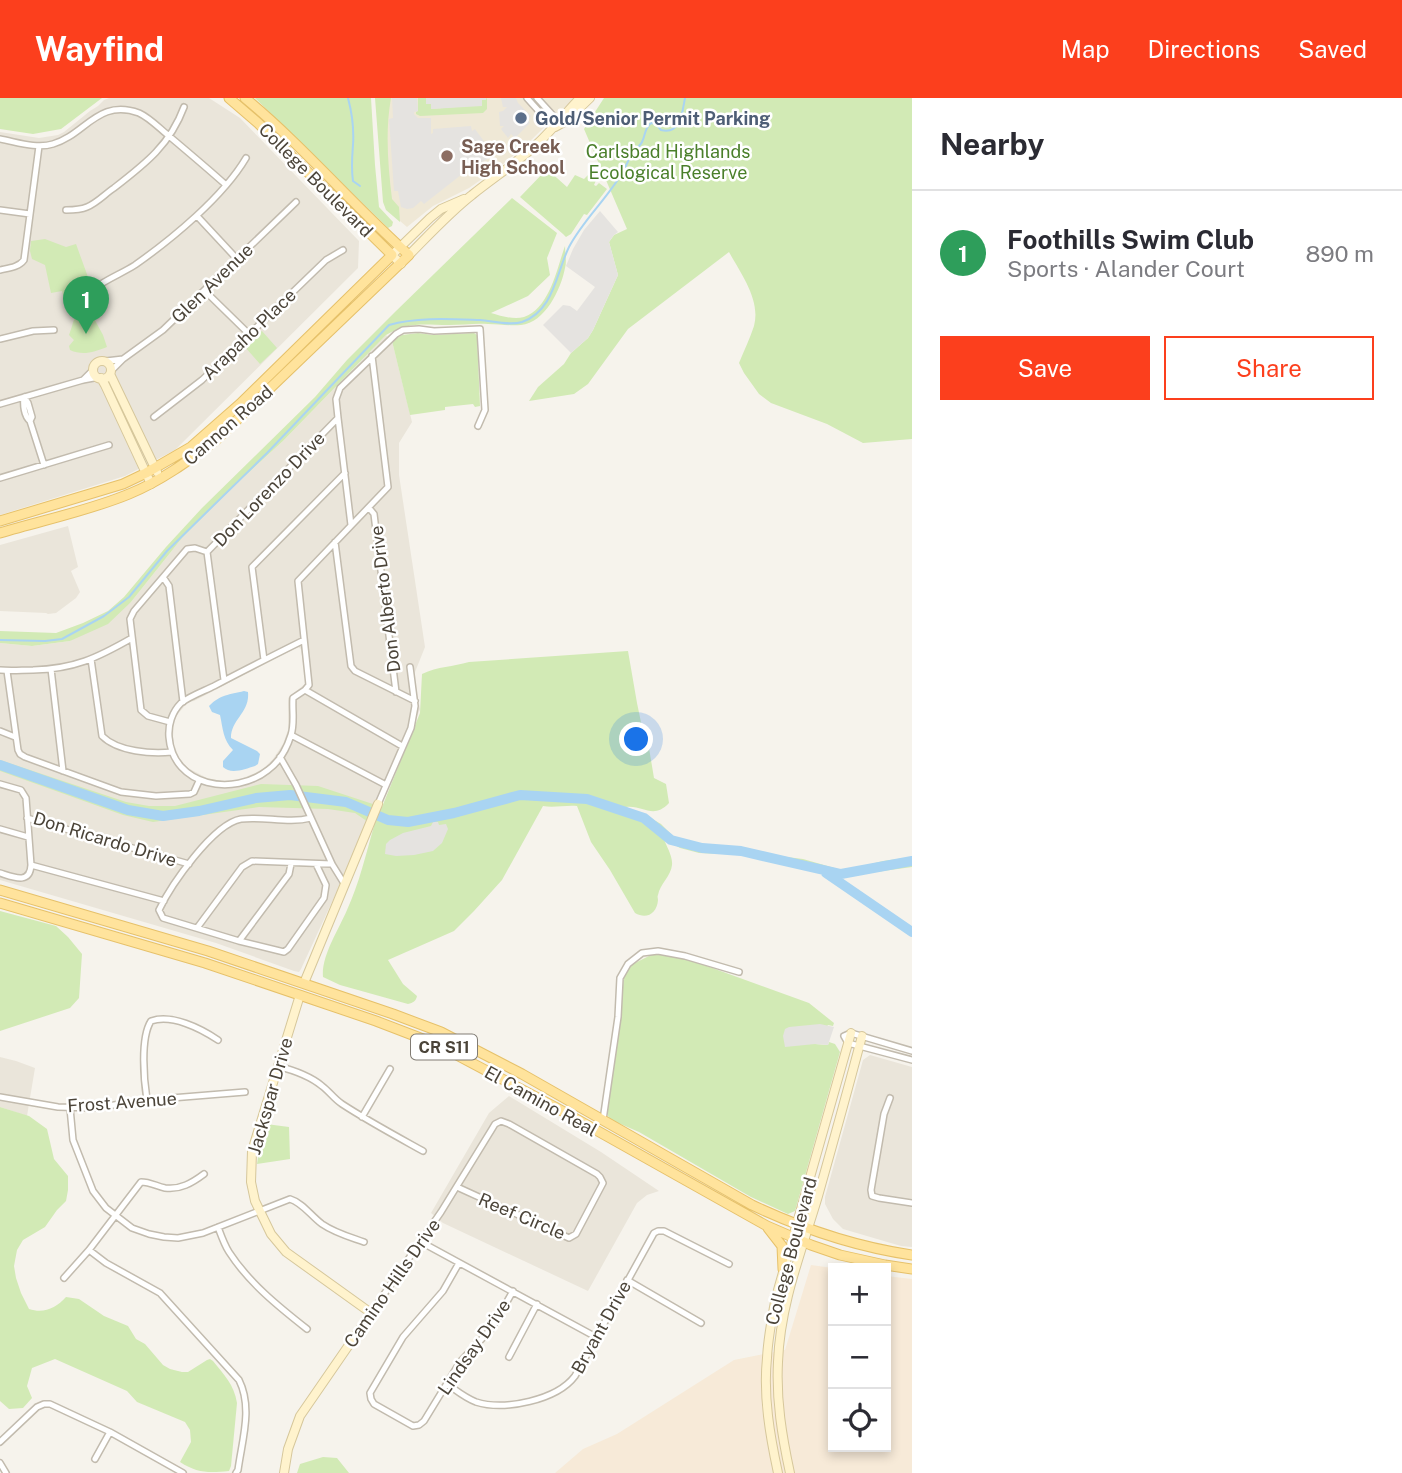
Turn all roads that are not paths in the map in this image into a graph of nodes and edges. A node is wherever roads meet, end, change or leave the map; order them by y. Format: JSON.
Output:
{"nodes":[{"id":1,"x":229,"y":98,"type":"edge"},
{"id":2,"x":246,"y":98,"type":"edge"},
{"id":3,"x":527,"y":98,"type":"edge"},
{"id":4,"x":537,"y":98,"type":"edge"},
{"id":5,"x":580,"y":98,"type":"edge"},
{"id":6,"x":590,"y":98,"type":"edge"},
{"id":7,"x":184,"y":107,"type":"dead end"},
{"id":8,"x":557,"y":124,"type":"junction"},
{"id":9,"x":169,"y":136,"type":"junction"},
{"id":10,"x":0,"y":139,"type":"edge"},
{"id":11,"x":39,"y":146,"type":"junction"},
{"id":12,"x":246,"y":158,"type":"dead end"},
{"id":13,"x":226,"y":185,"type":"junction"},
{"id":14,"x":470,"y":196,"type":"junction"},
{"id":15,"x":296,"y":202,"type":"dead end"},
{"id":16,"x":0,"y":209,"type":"edge"},
{"id":17,"x":66,"y":210,"type":"dead end"},
{"id":18,"x":30,"y":214,"type":"junction"},
{"id":19,"x":197,"y":216,"type":"junction"},
{"id":20,"x":399,"y":247,"type":"junction"},
{"id":21,"x":343,"y":250,"type":"dead end"},
{"id":22,"x":412,"y":253,"type":"junction"},
{"id":23,"x":392,"y":255,"type":"junction"},
{"id":24,"x":237,"y":259,"type":"junction"},
{"id":25,"x":401,"y":264,"type":"junction"},
{"id":26,"x":0,"y":270,"type":"edge"},
{"id":27,"x":101,"y":284,"type":"dead end"},
{"id":28,"x":205,"y":291,"type":"junction"},
{"id":29,"x":54,"y":330,"type":"dead end"},
{"id":30,"x":249,"y":334,"type":"junction"},
{"id":31,"x":0,"y":339,"type":"edge"},
{"id":32,"x":372,"y":356,"type":"junction"},
{"id":33,"x":123,"y":359,"type":"junction"},
{"id":34,"x":106,"y":362,"type":"junction"},
{"id":35,"x":111,"y":372,"type":"junction"},
{"id":36,"x":98,"y":375,"type":"junction"},
{"id":37,"x":24,"y":397,"type":"junction"},
{"id":38,"x":0,"y":404,"type":"edge"},
{"id":39,"x":154,"y":416,"type":"dead end"},
{"id":40,"x":338,"y":418,"type":"junction"},
{"id":41,"x":478,"y":426,"type":"dead end"},
{"id":42,"x":109,"y":445,"type":"dead end"},
{"id":43,"x":44,"y":465,"type":"junction"},
{"id":44,"x":155,"y":468,"type":"junction"},
{"id":45,"x":145,"y":473,"type":"junction"},
{"id":46,"x":345,"y":473,"type":"junction"},
{"id":47,"x":0,"y":478,"type":"edge"},
{"id":48,"x":160,"y":478,"type":"junction"},
{"id":49,"x":151,"y":484,"type":"junction"},
{"id":50,"x":369,"y":508,"type":"junction"},
{"id":51,"x":0,"y":521,"type":"edge"},
{"id":52,"x":351,"y":525,"type":"junction"},
{"id":53,"x":0,"y":533,"type":"edge"},
{"id":54,"x":335,"y":542,"type":"junction"},
{"id":55,"x":207,"y":552,"type":"junction"},
{"id":56,"x":163,"y":577,"type":"junction"},
{"id":57,"x":132,"y":638,"type":"junction"},
{"id":58,"x":304,"y":640,"type":"junction"},
{"id":59,"x":91,"y":659,"type":"junction"},
{"id":60,"x":264,"y":660,"type":"junction"},
{"id":61,"x":410,"y":667,"type":"dead end"},
{"id":62,"x":51,"y":669,"type":"junction"},
{"id":63,"x":0,"y":670,"type":"edge"},
{"id":64,"x":7,"y":671,"type":"junction"},
{"id":65,"x":224,"y":680,"type":"junction"},
{"id":66,"x":305,"y":690,"type":"junction"},
{"id":67,"x":396,"y":692,"type":"junction"},
{"id":68,"x":415,"y":701,"type":"junction"},
{"id":69,"x":183,"y":702,"type":"junction"},
{"id":70,"x":170,"y":722,"type":"junction"},
{"id":71,"x":0,"y":731,"type":"edge"},
{"id":72,"x":291,"y":735,"type":"junction"},
{"id":73,"x":15,"y":737,"type":"junction"},
{"id":74,"x":402,"y":746,"type":"junction"},
{"id":75,"x":172,"y":752,"type":"junction"},
{"id":76,"x":280,"y":757,"type":"junction"},
{"id":77,"x":63,"y":771,"type":"junction"},
{"id":78,"x":199,"y":781,"type":"junction"},
{"id":79,"x":0,"y":784,"type":"edge"},
{"id":80,"x":386,"y":785,"type":"junction"},
{"id":81,"x":378,"y":804,"type":"joint"},
{"id":82,"x":27,"y":818,"type":"junction"},
{"id":83,"x":311,"y":818,"type":"junction"},
{"id":84,"x":0,"y":829,"type":"edge"},
{"id":85,"x":28,"y":837,"type":"junction"},
{"id":86,"x":189,"y":864,"type":"junction"},
{"id":87,"x":291,"y":864,"type":"junction"},
{"id":88,"x":316,"y":864,"type":"junction"},
{"id":89,"x":332,"y":864,"type":"junction"},
{"id":90,"x":31,"y":865,"type":"junction"},
{"id":91,"x":0,"y":873,"type":"edge"},
{"id":92,"x":345,"y":885,"type":"junction"},
{"id":93,"x":0,"y":890,"type":"edge"},
{"id":94,"x":164,"y":901,"type":"junction"},
{"id":95,"x":0,"y":903,"type":"edge"},
{"id":96,"x":197,"y":928,"type":"junction"},
{"id":97,"x":239,"y":941,"type":"junction"},
{"id":98,"x":739,"y":972,"type":"dead end"},
{"id":99,"x":304,"y":983,"type":"junction"},
{"id":100,"x":300,"y":995,"type":"junction"},
{"id":101,"x":851,"y":1033,"type":"joint"},
{"id":102,"x":862,"y":1036,"type":"junction"},
{"id":103,"x":218,"y":1040,"type":"dead end"},
{"id":104,"x":848,"y":1043,"type":"junction"},
{"id":105,"x":859,"y":1046,"type":"junction"},
{"id":106,"x":912,"y":1051,"type":"edge"},
{"id":107,"x":912,"y":1060,"type":"edge"},
{"id":108,"x":277,"y":1066,"type":"junction"},
{"id":109,"x":390,"y":1069,"type":"dead end"},
{"id":110,"x":244,"y":1092,"type":"dead end"},
{"id":111,"x":0,"y":1097,"type":"edge"},
{"id":112,"x":890,"y":1098,"type":"dead end"},
{"id":113,"x":146,"y":1100,"type":"junction"},
{"id":114,"x":69,"y":1108,"type":"junction"},
{"id":115,"x":362,"y":1117,"type":"junction"},
{"id":116,"x":603,"y":1120,"type":"junction"},
{"id":117,"x":501,"y":1121,"type":"joint"},
{"id":118,"x":423,"y":1151,"type":"dead end"},
{"id":119,"x":204,"y":1174,"type":"dead end"},
{"id":120,"x":457,"y":1187,"type":"junction"},
{"id":121,"x":912,"y":1203,"type":"edge"},
{"id":122,"x":259,"y":1210,"type":"junction"},
{"id":123,"x":115,"y":1216,"type":"junction"},
{"id":124,"x":797,"y":1224,"type":"junction"},
{"id":125,"x":766,"y":1226,"type":"junction"},
{"id":126,"x":218,"y":1227,"type":"junction"},
{"id":127,"x":808,"y":1228,"type":"junction"},
{"id":128,"x":792,"y":1238,"type":"junction"},
{"id":129,"x":364,"y":1242,"type":"dead end"},
{"id":130,"x":421,"y":1242,"type":"junction"},
{"id":131,"x":803,"y":1242,"type":"junction"},
{"id":132,"x":89,"y":1250,"type":"junction"},
{"id":133,"x":912,"y":1255,"type":"edge"},
{"id":134,"x":459,"y":1263,"type":"junction"},
{"id":135,"x":729,"y":1264,"type":"dead end"},
{"id":136,"x":783,"y":1269,"type":"junction"},
{"id":137,"x":912,"y":1269,"type":"edge"},
{"id":138,"x":64,"y":1278,"type":"dead end"},
{"id":139,"x":627,"y":1280,"type":"junction"},
{"id":140,"x":513,"y":1291,"type":"junction"},
{"id":141,"x":537,"y":1304,"type":"junction"},
{"id":142,"x":371,"y":1313,"type":"junction"},
{"id":143,"x":701,"y":1323,"type":"dead end"},
{"id":144,"x":307,"y":1329,"type":"dead end"},
{"id":145,"x":596,"y":1337,"type":"junction"},
{"id":146,"x":509,"y":1357,"type":"dead end"},
{"id":147,"x":447,"y":1384,"type":"junction"},
{"id":148,"x":110,"y":1432,"type":"junction"},
{"id":149,"x":0,"y":1442,"type":"edge"},
{"id":150,"x":95,"y":1458,"type":"dead end"},
{"id":151,"x":0,"y":1463,"type":"edge"},
{"id":152,"x":6,"y":1473,"type":"edge"},
{"id":153,"x":183,"y":1473,"type":"edge"},
{"id":154,"x":236,"y":1473,"type":"edge"},
{"id":155,"x":284,"y":1473,"type":"edge"},
{"id":156,"x":778,"y":1473,"type":"edge"},
{"id":157,"x":790,"y":1473,"type":"edge"}],
"edges":[{"from":1,"to":23,"type":"main road","name":"College Boulevard"},
{"from":2,"to":20,"type":"main road","name":"College Boulevard"},
{"from":3,"to":8,"type":"street"},
{"from":4,"to":8,"type":"street"},
{"from":5,"to":8,"type":"street"},
{"from":6,"to":8,"type":"street"},
{"from":7,"to":9,"type":"street"},
{"from":8,"to":14,"type":"street"},
{"from":9,"to":11,"type":"street"},
{"from":9,"to":13,"type":"street"},
{"from":9,"to":17,"type":"street"},
{"from":10,"to":11,"type":"street"},
{"from":11,"to":18,"type":"street"},
{"from":12,"to":13,"type":"street"},
{"from":13,"to":19,"type":"street"},
{"from":14,"to":20,"type":"street","name":"Cannon Road"},
{"from":14,"to":22,"type":"street"},
{"from":15,"to":24,"type":"street","name":"Glen Avenue"},
{"from":16,"to":18,"type":"street"},
{"from":18,"to":26,"type":"street"},
{"from":19,"to":24,"type":"street"},
{"from":19,"to":27,"type":"street"},
{"from":20,"to":22,"type":"main road","name":"College Boulevard"},
{"from":20,"to":23,"type":"street","name":"Cannon Road"},
{"from":21,"to":30,"type":"street","name":"Arapaho Place"},
{"from":22,"to":25,"type":"main road","name":"Cannon Road"},
{"from":23,"to":25,"type":"street","name":"College Boulevard"},
{"from":23,"to":44,"type":"main road","name":"Cannon Road"},
{"from":24,"to":28,"type":"street","name":"Glen Avenue"},
{"from":25,"to":48,"type":"main road","name":"Cannon Road"},
{"from":28,"to":30,"type":"street"},
{"from":28,"to":33,"type":"street","name":"Glen Avenue"},
{"from":29,"to":31,"type":"street"},
{"from":30,"to":39,"type":"street","name":"Arapaho Place"},
{"from":32,"to":40,"type":"street","name":"Don Lorenzo Drive"},
{"from":32,"to":41,"type":"street","name":"Don Lorenzo Drive"},
{"from":32,"to":50,"type":"street"},
{"from":33,"to":34,"type":"street","name":"Glen Avenue"},
{"from":33,"to":35,"type":"street","name":"Glen Avenue"},
{"from":34,"to":35,"type":"street"},
{"from":34,"to":36,"type":"street"},
{"from":35,"to":36,"type":"street"},
{"from":35,"to":44,"type":"street"},
{"from":36,"to":37,"type":"street"},
{"from":36,"to":45,"type":"street"},
{"from":37,"to":38,"type":"street"},
{"from":37,"to":43,"type":"street"},
{"from":40,"to":46,"type":"street"},
{"from":40,"to":55,"type":"street","name":"Don Lorenzo Drive"},
{"from":42,"to":43,"type":"street"},
{"from":43,"to":47,"type":"street"},
{"from":44,"to":45,"type":"main road","name":"Cannon Road"},
{"from":44,"to":48,"type":"street"},
{"from":45,"to":49,"type":"street"},
{"from":45,"to":51,"type":"main road","name":"Cannon Road"},
{"from":46,"to":52,"type":"street"},
{"from":46,"to":60,"type":"street"},
{"from":48,"to":49,"type":"main road","name":"Cannon Road"},
{"from":49,"to":53,"type":"main road","name":"Cannon Road"},
{"from":50,"to":52,"type":"street"},
{"from":50,"to":67,"type":"street","name":"Don Alberto Drive"},
{"from":52,"to":54,"type":"street"},
{"from":54,"to":58,"type":"street"},
{"from":54,"to":67,"type":"street"},
{"from":55,"to":56,"type":"street"},
{"from":55,"to":65,"type":"street","name":"Don Lorenzo Drive"},
{"from":56,"to":57,"type":"street"},
{"from":56,"to":69,"type":"street"},
{"from":57,"to":59,"type":"street"},
{"from":57,"to":70,"type":"street"},
{"from":58,"to":60,"type":"street"},
{"from":58,"to":66,"type":"street"},
{"from":59,"to":62,"type":"street"},
{"from":59,"to":75,"type":"street"},
{"from":60,"to":65,"type":"street"},
{"from":61,"to":68,"type":"street"},
{"from":62,"to":64,"type":"street"},
{"from":62,"to":77,"type":"street"},
{"from":63,"to":64,"type":"street"},
{"from":64,"to":73,"type":"street"},
{"from":65,"to":69,"type":"street"},
{"from":66,"to":72,"type":"street"},
{"from":66,"to":74,"type":"street"},
{"from":67,"to":68,"type":"street"},
{"from":68,"to":74,"type":"street"},
{"from":69,"to":70,"type":"street"},
{"from":70,"to":75,"type":"street"},
{"from":71,"to":73,"type":"street"},
{"from":72,"to":76,"type":"street"},
{"from":72,"to":80,"type":"street"},
{"from":73,"to":77,"type":"street"},
{"from":74,"to":80,"type":"street"},
{"from":75,"to":78,"type":"street"},
{"from":76,"to":78,"type":"street"},
{"from":76,"to":83,"type":"street"},
{"from":77,"to":78,"type":"street"},
{"from":79,"to":82,"type":"street","name":"Don Ricardo Drive"},
{"from":80,"to":81,"type":"street"},
{"from":81,"to":92,"type":"street"},
{"from":82,"to":85,"type":"street"},
{"from":82,"to":86,"type":"street","name":"Don Ricardo Drive"},
{"from":83,"to":86,"type":"street"},
{"from":83,"to":89,"type":"street"},
{"from":84,"to":85,"type":"street"},
{"from":85,"to":90,"type":"street"},
{"from":86,"to":94,"type":"street"},
{"from":87,"to":88,"type":"street"},
{"from":87,"to":96,"type":"street"},
{"from":87,"to":97,"type":"street"},
{"from":88,"to":89,"type":"street"},
{"from":88,"to":97,"type":"street"},
{"from":89,"to":92,"type":"street"},
{"from":90,"to":91,"type":"street"},
{"from":90,"to":94,"type":"street"},
{"from":92,"to":99,"type":"street"},
{"from":93,"to":99,"type":"main road","name":"El Camino Real","number":"CR S11"},
{"from":94,"to":96,"type":"street"},
{"from":95,"to":100,"type":"main road","name":"El Camino Real","number":"CR S11"},
{"from":96,"to":97,"type":"street"},
{"from":98,"to":116,"type":"street"},
{"from":99,"to":100,"type":"street"},
{"from":99,"to":116,"type":"main road","name":"El Camino Real","number":"CR S11"},
{"from":100,"to":108,"type":"street","name":"Jackspar Drive"},
{"from":100,"to":125,"type":"main road","name":"El Camino Real","number":"CR S11"},
{"from":101,"to":102,"type":"street"},
{"from":101,"to":104,"type":"street","name":"College Boulevard"},
{"from":102,"to":105,"type":"street","name":"College Boulevard"},
{"from":102,"to":106,"type":"street"},
{"from":103,"to":113,"type":"street"},
{"from":104,"to":105,"type":"street"},
{"from":104,"to":124,"type":"street","name":"College Boulevard"},
{"from":105,"to":107,"type":"street"},
{"from":105,"to":127,"type":"street","name":"College Boulevard"},
{"from":108,"to":115,"type":"street"},
{"from":108,"to":122,"type":"street","name":"Jackspar Drive"},
{"from":109,"to":115,"type":"street"},
{"from":110,"to":113,"type":"street","name":"Frost Avenue"},
{"from":111,"to":114,"type":"street","name":"Frost Avenue"},
{"from":112,"to":121,"type":"street"},
{"from":113,"to":114,"type":"street","name":"Frost Avenue"},
{"from":114,"to":123,"type":"street"},
{"from":115,"to":118,"type":"street"},
{"from":116,"to":124,"type":"main road","name":"El Camino Real","number":"CR S11"},
{"from":117,"to":120,"type":"street","name":"Camino Hills Drive"},
{"from":117,"to":120,"type":"street","name":"Reef Circle"},
{"from":119,"to":123,"type":"street"},
{"from":120,"to":130,"type":"street","name":"Camino Hills Drive"},
{"from":122,"to":126,"type":"street"},
{"from":122,"to":129,"type":"street"},
{"from":122,"to":142,"type":"street","name":"Jackspar Drive"},
{"from":123,"to":126,"type":"street"},
{"from":123,"to":132,"type":"street"},
{"from":124,"to":127,"type":"main road","name":"El Camino Real","number":"CR S11"},
{"from":124,"to":128,"type":"street","name":"College Boulevard"},
{"from":125,"to":128,"type":"main road","name":"El Camino Real","number":"CR S11"},
{"from":125,"to":136,"type":"main road"},
{"from":126,"to":144,"type":"street"},
{"from":127,"to":131,"type":"street","name":"College Boulevard"},
{"from":127,"to":133,"type":"main road","name":"El Camino Real","number":"CR S11"},
{"from":128,"to":131,"type":"main road","name":"El Camino Real","number":"CR S11"},
{"from":128,"to":136,"type":"street","name":"College Boulevard"},
{"from":130,"to":134,"type":"street"},
{"from":130,"to":142,"type":"street","name":"Camino Hills Drive"},
{"from":131,"to":137,"type":"main road","name":"El Camino Real","number":"CR S11"},
{"from":131,"to":157,"type":"street","name":"College Boulevard"},
{"from":132,"to":138,"type":"street"},
{"from":132,"to":154,"type":"street"},
{"from":134,"to":140,"type":"street"},
{"from":134,"to":147,"type":"street","name":"Lindsay Drive"},
{"from":135,"to":139,"type":"street","name":"Bryant Drive"},
{"from":136,"to":156,"type":"street","name":"College Boulevard"},
{"from":139,"to":143,"type":"street"},
{"from":139,"to":145,"type":"street","name":"Bryant Drive"},
{"from":140,"to":141,"type":"street"},
{"from":140,"to":147,"type":"street","name":"Lindsay Drive"},
{"from":141,"to":145,"type":"street"},
{"from":141,"to":146,"type":"street"},
{"from":142,"to":155,"type":"street","name":"Camino Hills Drive"},
{"from":145,"to":147,"type":"street","name":"Bryant Drive"},
{"from":148,"to":149,"type":"street"},
{"from":148,"to":150,"type":"street"},
{"from":148,"to":153,"type":"street"},
{"from":151,"to":152,"type":"street"}]}
